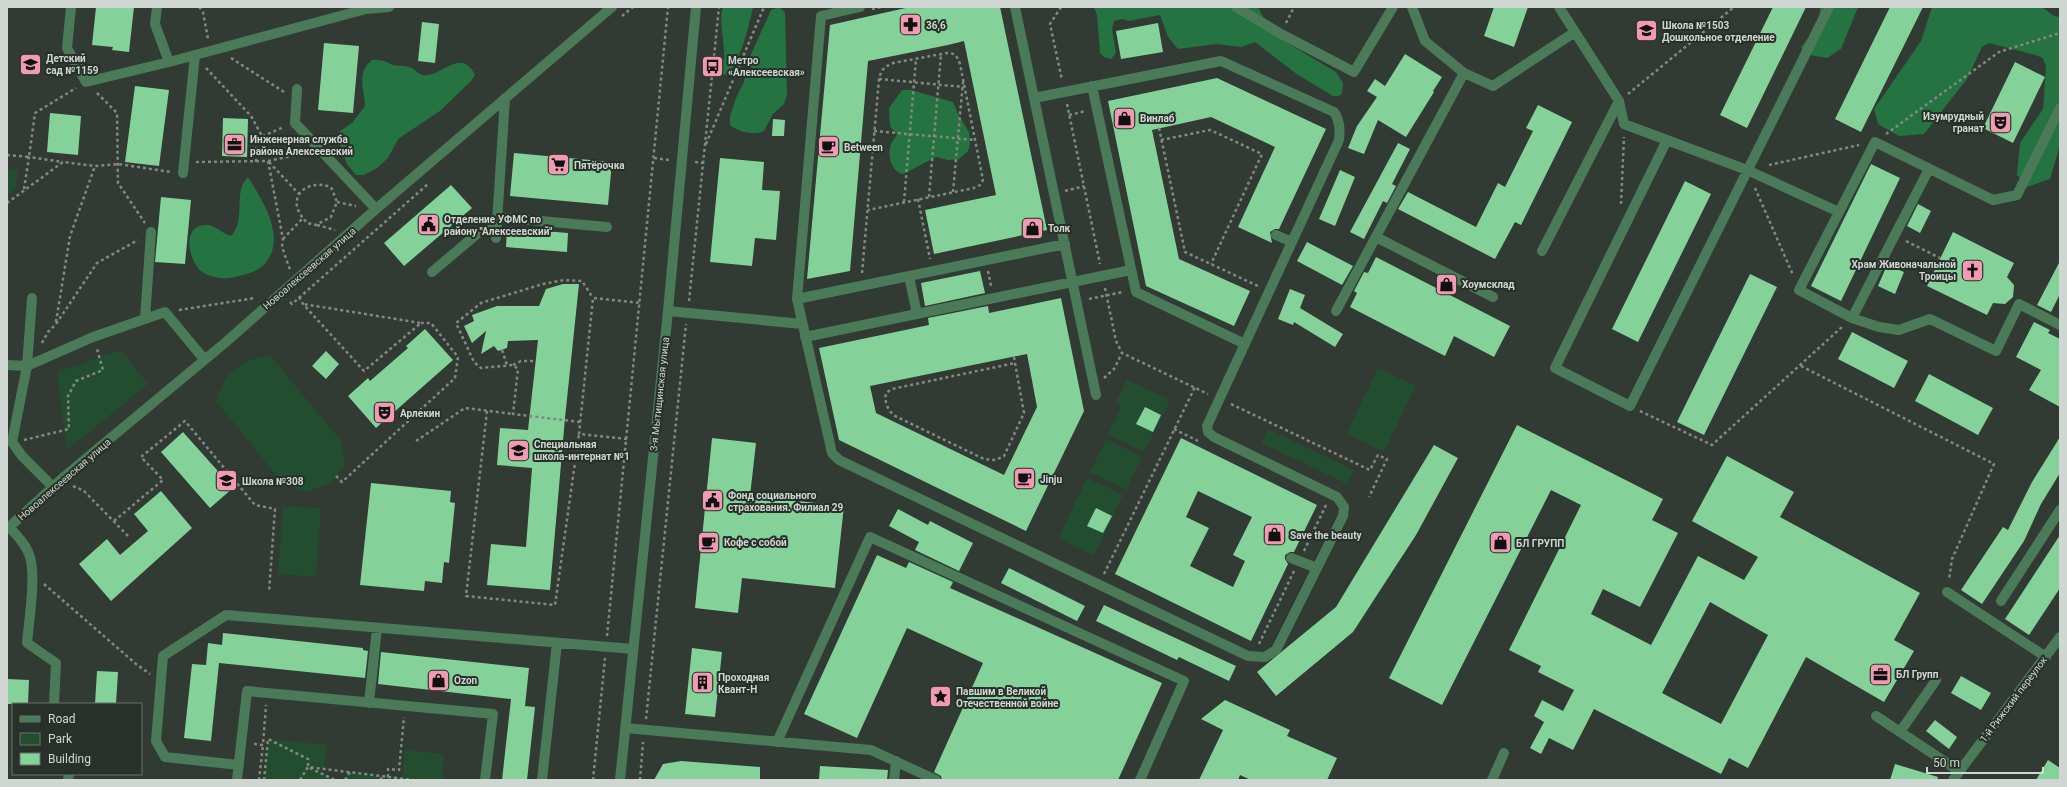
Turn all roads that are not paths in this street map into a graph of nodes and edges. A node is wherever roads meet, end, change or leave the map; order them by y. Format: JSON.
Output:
{"nodes":[{"id":1,"x":71,"y":7,"type":"edge"},
{"id":2,"x":156,"y":7,"type":"edge"},
{"id":3,"x":389,"y":7,"type":"edge"},
{"id":4,"x":612,"y":7,"type":"edge"},
{"id":5,"x":696,"y":7,"type":"edge"},
{"id":6,"x":860,"y":7,"type":"edge"},
{"id":7,"x":1015,"y":7,"type":"edge"},
{"id":8,"x":1236,"y":7,"type":"edge"},
{"id":9,"x":1393,"y":7,"type":"edge"},
{"id":10,"x":1412,"y":7,"type":"edge"},
{"id":11,"x":1559,"y":7,"type":"edge"},
{"id":12,"x":1829,"y":7,"type":"edge"},
{"id":13,"x":1575,"y":32,"type":"junction"},
{"id":14,"x":195,"y":55,"type":"junction"},
{"id":15,"x":169,"y":62,"type":"junction"},
{"id":16,"x":1464,"y":73,"type":"junction"},
{"id":17,"x":1092,"y":86,"type":"junction"},
{"id":18,"x":297,"y":94,"type":"road end"},
{"id":19,"x":505,"y":98,"type":"junction"},
{"id":20,"x":1034,"y":98,"type":"junction"},
{"id":21,"x":1619,"y":101,"type":"junction"},
{"id":22,"x":2060,"y":108,"type":"edge"},
{"id":23,"x":1667,"y":140,"type":"junction"},
{"id":24,"x":1929,"y":169,"type":"junction"},
{"id":25,"x":1747,"y":170,"type":"junction"},
{"id":26,"x":183,"y":173,"type":"road end"},
{"id":27,"x":376,"y":209,"type":"junction"},
{"id":28,"x":1839,"y":212,"type":"junction"},
{"id":29,"x":497,"y":217,"type":"junction"},
{"id":30,"x":607,"y":227,"type":"dead end"},
{"id":31,"x":151,"y":232,"type":"road end"},
{"id":32,"x":1276,"y":235,"type":"dead end"},
{"id":33,"x":1376,"y":237,"type":"junction"},
{"id":34,"x":496,"y":238,"type":"dead end"},
{"id":35,"x":1292,"y":242,"type":"junction"},
{"id":36,"x":1065,"y":244,"type":"junction"},
{"id":37,"x":1542,"y":251,"type":"dead end"},
{"id":38,"x":1130,"y":270,"type":"junction"},
{"id":39,"x":432,"y":272,"type":"dead end"},
{"id":40,"x":909,"y":276,"type":"junction"},
{"id":41,"x":1073,"y":282,"type":"junction"},
{"id":42,"x":1493,"y":297,"type":"dead end"},
{"id":43,"x":32,"y":298,"type":"dead end"},
{"id":44,"x":797,"y":299,"type":"junction"},
{"id":45,"x":668,"y":311,"type":"junction"},
{"id":46,"x":1336,"y":311,"type":"dead end"},
{"id":47,"x":917,"y":314,"type":"junction"},
{"id":48,"x":1852,"y":318,"type":"junction"},
{"id":49,"x":145,"y":319,"type":"junction"},
{"id":50,"x":802,"y":324,"type":"junction"},
{"id":51,"x":2060,"y":325,"type":"edge"},
{"id":52,"x":805,"y":338,"type":"junction"},
{"id":53,"x":1245,"y":344,"type":"junction"},
{"id":54,"x":204,"y":359,"type":"junction"},
{"id":55,"x":7,"y":365,"type":"edge"},
{"id":56,"x":27,"y":366,"type":"junction"},
{"id":57,"x":1095,"y":390,"type":"road end"},
{"id":58,"x":53,"y":487,"type":"junction"},
{"id":59,"x":2060,"y":510,"type":"edge"},
{"id":60,"x":8,"y":528,"type":"edge"},
{"id":61,"x":1295,"y":560,"type":"road end"},
{"id":62,"x":1317,"y":568,"type":"junction"},
{"id":63,"x":1947,"y":592,"type":"road end"},
{"id":64,"x":2001,"y":601,"type":"dead end"},
{"id":65,"x":377,"y":628,"type":"junction"},
{"id":66,"x":2060,"y":637,"type":"edge"},
{"id":67,"x":557,"y":643,"type":"junction"},
{"id":68,"x":633,"y":649,"type":"junction"},
{"id":69,"x":2046,"y":657,"type":"junction"},
{"id":70,"x":1936,"y":680,"type":"dead end"},
{"id":71,"x":54,"y":703,"type":"edge"},
{"id":72,"x":369,"y":703,"type":"junction"},
{"id":73,"x":1876,"y":716,"type":"dead end"},
{"id":74,"x":625,"y":728,"type":"junction"},
{"id":75,"x":1900,"y":732,"type":"junction"},
{"id":76,"x":777,"y":742,"type":"junction"},
{"id":77,"x":1504,"y":753,"type":"dead end"},
{"id":78,"x":896,"y":761,"type":"junction"},
{"id":79,"x":239,"y":765,"type":"junction"},
{"id":80,"x":1959,"y":771,"type":"junction"},
{"id":81,"x":238,"y":780,"type":"edge"},
{"id":82,"x":485,"y":780,"type":"edge"},
{"id":83,"x":542,"y":780,"type":"edge"},
{"id":84,"x":620,"y":780,"type":"edge"},
{"id":85,"x":894,"y":780,"type":"edge"},
{"id":86,"x":936,"y":780,"type":"edge"},
{"id":87,"x":1140,"y":780,"type":"edge"},
{"id":88,"x":1492,"y":780,"type":"edge"},
{"id":89,"x":1952,"y":780,"type":"edge"}],
"edges":[{"from":1,"to":15,"type":"street"},
{"from":2,"to":15,"type":"street"},
{"from":3,"to":14,"type":"street"},
{"from":4,"to":19,"type":"street","name":"Новоалексеевская улица"},
{"from":5,"to":45,"type":"street","name":"3-я Мытищинская улица"},
{"from":6,"to":44,"type":"street"},
{"from":7,"to":20,"type":"street"},
{"from":8,"to":9,"type":"street"},
{"from":10,"to":16,"type":"street"},
{"from":11,"to":13,"type":"street"},
{"from":12,"to":25,"type":"street"},
{"from":13,"to":16,"type":"street"},
{"from":13,"to":21,"type":"street"},
{"from":14,"to":15,"type":"street"},
{"from":14,"to":26,"type":"street"},
{"from":16,"to":33,"type":"street"},
{"from":17,"to":20,"type":"street"},
{"from":17,"to":35,"type":"street"},
{"from":17,"to":38,"type":"street"},
{"from":18,"to":27,"type":"street"},
{"from":19,"to":27,"type":"street","name":"Новоалексеевская улица"},
{"from":19,"to":29,"type":"street"},
{"from":20,"to":36,"type":"street"},
{"from":21,"to":23,"type":"street"},
{"from":21,"to":37,"type":"street"},
{"from":22,"to":24,"type":"street"},
{"from":23,"to":25,"type":"street"},
{"from":23,"to":25,"type":"street"},
{"from":24,"to":28,"type":"street"},
{"from":24,"to":48,"type":"street"},
{"from":25,"to":28,"type":"street"},
{"from":27,"to":54,"type":"street","name":"Новоалексеевская улица"},
{"from":28,"to":48,"type":"street"},
{"from":29,"to":30,"type":"street"},
{"from":29,"to":34,"type":"street"},
{"from":29,"to":39,"type":"street"},
{"from":31,"to":49,"type":"street"},
{"from":32,"to":35,"type":"street"},
{"from":33,"to":42,"type":"street"},
{"from":33,"to":46,"type":"street"},
{"from":35,"to":53,"type":"street"},
{"from":36,"to":40,"type":"street"},
{"from":36,"to":41,"type":"street"},
{"from":38,"to":41,"type":"street"},
{"from":38,"to":53,"type":"street"},
{"from":40,"to":44,"type":"street"},
{"from":40,"to":47,"type":"street"},
{"from":41,"to":47,"type":"street"},
{"from":41,"to":57,"type":"street"},
{"from":43,"to":56,"type":"street"},
{"from":44,"to":50,"type":"street"},
{"from":45,"to":50,"type":"street"},
{"from":45,"to":68,"type":"street","name":"3-я Мытищинская улица"},
{"from":47,"to":52,"type":"street"},
{"from":48,"to":51,"type":"street"},
{"from":49,"to":54,"type":"street"},
{"from":49,"to":56,"type":"street"},
{"from":50,"to":52,"type":"street"},
{"from":52,"to":62,"type":"street"},
{"from":53,"to":62,"type":"street"},
{"from":54,"to":58,"type":"street","name":"Новоалексеевская улица"},
{"from":55,"to":56,"type":"street"},
{"from":56,"to":58,"type":"street"},
{"from":58,"to":60,"type":"street","name":"Новоалексеевская улица"},
{"from":59,"to":64,"type":"street"},
{"from":60,"to":71,"type":"street"},
{"from":61,"to":62,"type":"street"},
{"from":63,"to":69,"type":"street"},
{"from":65,"to":67,"type":"street"},
{"from":65,"to":72,"type":"street"},
{"from":65,"to":79,"type":"street"},
{"from":66,"to":69,"type":"street","name":"1-й Рижский переулок"},
{"from":67,"to":68,"type":"street"},
{"from":67,"to":83,"type":"street"},
{"from":68,"to":74,"type":"street","name":"3-я Мытищинская улица"},
{"from":69,"to":80,"type":"street","name":"1-й Рижский переулок"},
{"from":70,"to":75,"type":"street"},
{"from":72,"to":79,"type":"street"},
{"from":72,"to":82,"type":"street"},
{"from":73,"to":75,"type":"street"},
{"from":74,"to":76,"type":"street"},
{"from":74,"to":84,"type":"street","name":"3-я Мытищинская улица"},
{"from":75,"to":80,"type":"street"},
{"from":76,"to":78,"type":"street"},
{"from":76,"to":87,"type":"street"},
{"from":77,"to":88,"type":"street"},
{"from":78,"to":85,"type":"street"},
{"from":78,"to":86,"type":"street"},
{"from":79,"to":81,"type":"street"},
{"from":80,"to":89,"type":"street","name":"1-й Рижский переулок"}]}
